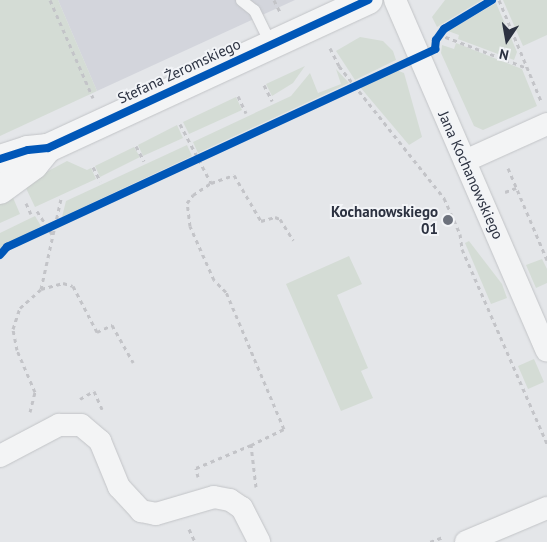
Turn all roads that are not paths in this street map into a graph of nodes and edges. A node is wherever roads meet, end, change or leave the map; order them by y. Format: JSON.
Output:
{"nodes":[{"id":1,"x":241,"y":0,"type":"edge"},
{"id":2,"x":368,"y":0,"type":"edge"},
{"id":3,"x":395,"y":0,"type":"edge"},
{"id":4,"x":270,"y":43,"type":"junction"},
{"id":5,"x":546,"y":116,"type":"edge"},
{"id":6,"x":48,"y":148,"type":"junction"},
{"id":7,"x":0,"y":159,"type":"edge"},
{"id":8,"x":465,"y":161,"type":"junction"},
{"id":9,"x":0,"y":190,"type":"edge"},
{"id":10,"x":547,"y":351,"type":"edge"},
{"id":11,"x":0,"y":456,"type":"edge"},
{"id":12,"x":547,"y":508,"type":"edge"},
{"id":13,"x":259,"y":542,"type":"edge"},
{"id":14,"x":466,"y":542,"type":"edge"}],
"edges":[{"from":1,"to":4,"type":"lane"},
{"from":2,"to":4,"type":"street","name":"Stefana Żeromskiego"},
{"from":3,"to":8,"type":"street","name":"Jana Kochanowskiego"},
{"from":4,"to":6,"type":"street","name":"Stefana Żeromskiego"},
{"from":5,"to":8,"type":"street"},
{"from":6,"to":7,"type":"street","name":"Stefana Żeromskiego"},
{"from":6,"to":9,"type":"street","name":"Stefana Żeromskiego"},
{"from":8,"to":10,"type":"street","name":"Jana Kochanowskiego"},
{"from":11,"to":13,"type":"street"},
{"from":12,"to":14,"type":"street"}]}
